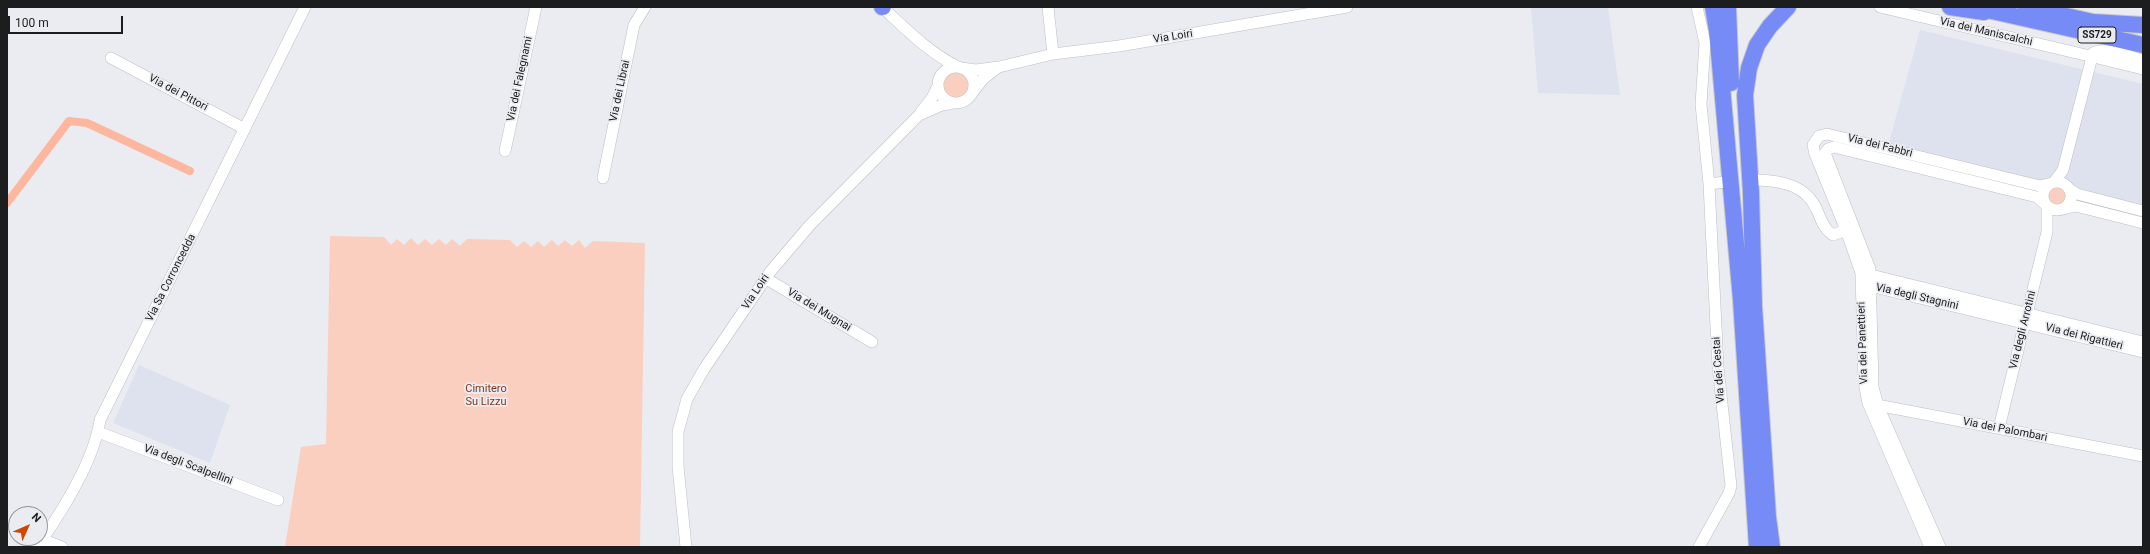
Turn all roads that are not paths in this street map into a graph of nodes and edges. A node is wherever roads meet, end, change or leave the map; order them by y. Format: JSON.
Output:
{"nodes":[{"id":1,"x":305,"y":7,"type":"edge"},
{"id":2,"x":536,"y":7,"type":"edge"},
{"id":3,"x":645,"y":7,"type":"edge"},
{"id":4,"x":882,"y":7,"type":"edge"},
{"id":5,"x":1048,"y":7,"type":"edge"},
{"id":6,"x":1348,"y":7,"type":"edge"},
{"id":7,"x":1697,"y":7,"type":"edge"},
{"id":8,"x":1713,"y":7,"type":"edge"},
{"id":9,"x":1728,"y":7,"type":"edge"},
{"id":10,"x":1788,"y":7,"type":"edge"},
{"id":11,"x":1880,"y":7,"type":"edge"},
{"id":12,"x":1950,"y":7,"type":"edge"},
{"id":13,"x":1974,"y":7,"type":"edge"},
{"id":14,"x":2026,"y":7,"type":"edge"},
{"id":15,"x":2009,"y":16,"type":"junction"},
{"id":16,"x":2143,"y":25,"type":"edge"},
{"id":17,"x":920,"y":43,"type":"junction"},
{"id":18,"x":2143,"y":45,"type":"edge"},
{"id":19,"x":1053,"y":54,"type":"junction"},
{"id":20,"x":2092,"y":56,"type":"junction"},
{"id":21,"x":111,"y":58,"type":"dead end"},
{"id":22,"x":2143,"y":60,"type":"edge"},
{"id":23,"x":999,"y":67,"type":"junction"},
{"id":24,"x":959,"y":68,"type":"junction"},
{"id":25,"x":2143,"y":69,"type":"edge"},
{"id":26,"x":938,"y":83,"type":"junction"},
{"id":27,"x":973,"y":92,"type":"junction"},
{"id":28,"x":953,"y":103,"type":"junction"},
{"id":29,"x":919,"y":115,"type":"junction"},
{"id":30,"x":245,"y":129,"type":"junction"},
{"id":31,"x":1819,"y":136,"type":"joint"},
{"id":32,"x":1826,"y":150,"type":"joint"},
{"id":33,"x":504,"y":151,"type":"dead end"},
{"id":34,"x":1939,"y":167,"type":"junction"},
{"id":35,"x":2063,"y":170,"type":"junction"},
{"id":36,"x":603,"y":178,"type":"dead end"},
{"id":37,"x":1758,"y":180,"type":"dead end"},
{"id":38,"x":1725,"y":182,"type":"dead end"},
{"id":39,"x":2051,"y":183,"type":"junction"},
{"id":40,"x":1709,"y":184,"type":"junction"},
{"id":41,"x":2068,"y":187,"type":"junction"},
{"id":42,"x":2046,"y":206,"type":"junction"},
{"id":43,"x":2062,"y":209,"type":"junction"},
{"id":44,"x":2143,"y":211,"type":"edge"},
{"id":45,"x":2143,"y":223,"type":"edge"},
{"id":46,"x":1846,"y":230,"type":"junction"},
{"id":47,"x":2047,"y":232,"type":"junction"},
{"id":48,"x":766,"y":278,"type":"junction"},
{"id":49,"x":1867,"y":280,"type":"junction"},
{"id":50,"x":1747,"y":303,"type":"junction"},
{"id":51,"x":2026,"y":318,"type":"junction"},
{"id":52,"x":872,"y":342,"type":"dead end"},
{"id":53,"x":2143,"y":342,"type":"edge"},
{"id":54,"x":2143,"y":352,"type":"edge"},
{"id":55,"x":1873,"y":405,"type":"junction"},
{"id":56,"x":1999,"y":428,"type":"junction"},
{"id":57,"x":98,"y":432,"type":"junction"},
{"id":58,"x":2143,"y":456,"type":"edge"},
{"id":59,"x":278,"y":500,"type":"dead end"},
{"id":60,"x":48,"y":530,"type":"edge"},
{"id":61,"x":48,"y":544,"type":"edge"},
{"id":62,"x":62,"y":547,"type":"edge"},
{"id":63,"x":686,"y":547,"type":"edge"},
{"id":64,"x":1699,"y":547,"type":"edge"},
{"id":65,"x":1757,"y":547,"type":"edge"},
{"id":66,"x":1772,"y":547,"type":"edge"},
{"id":67,"x":1930,"y":547,"type":"edge"},
{"id":68,"x":1940,"y":547,"type":"edge"}],
"edges":[{"from":1,"to":30,"type":"street","name":"Via Sa Corroncedda"},
{"from":2,"to":33,"type":"street","name":"Via dei Falegnami"},
{"from":3,"to":36,"type":"street","name":"Via dei Librai"},
{"from":4,"to":17,"type":"street"},
{"from":5,"to":19,"type":"street"},
{"from":6,"to":19,"type":"street","name":"Via Loiri"},
{"from":7,"to":40,"type":"street","name":"Via dei Cestai"},
{"from":8,"to":50,"type":"highway"},
{"from":9,"to":50,"type":"highway"},
{"from":10,"to":50,"type":"highway"},
{"from":11,"to":20,"type":"street","name":"Via dei Maniscalchi"},
{"from":12,"to":15,"type":"highway"},
{"from":13,"to":15,"type":"highway","number":"SS729"},
{"from":14,"to":16,"type":"highway","number":"SS729"},
{"from":15,"to":18,"type":"highway","number":"SS729"},
{"from":17,"to":24,"type":"street"},
{"from":17,"to":26,"type":"street"},
{"from":19,"to":23,"type":"street","name":"Via Loiri"},
{"from":20,"to":22,"type":"street","name":"Via dei Maniscalchi"},
{"from":20,"to":25,"type":"street","name":"Via dei Maniscalchi"},
{"from":20,"to":35,"type":"street"},
{"from":21,"to":30,"type":"street","name":"Via dei Pittori"},
{"from":23,"to":24,"type":"street","name":"Via Loiri"},
{"from":23,"to":27,"type":"street","name":"Via Loiri"},
{"from":24,"to":26,"type":"street"},
{"from":24,"to":27,"type":"street"},
{"from":26,"to":28,"type":"street"},
{"from":26,"to":29,"type":"street"},
{"from":27,"to":28,"type":"street"},
{"from":28,"to":29,"type":"street","name":"Via Loiri"},
{"from":29,"to":48,"type":"street","name":"Via Loiri"},
{"from":30,"to":57,"type":"street","name":"Via Sa Corroncedda"},
{"from":31,"to":34,"type":"street","name":"Via dei Fabbri"},
{"from":31,"to":46,"type":"street","name":"Via dei Panettieri"},
{"from":32,"to":34,"type":"street","name":"Via dei Fabbri"},
{"from":32,"to":49,"type":"street","name":"Via dei Panettieri"},
{"from":34,"to":39,"type":"street","name":"Via dei Fabbri"},
{"from":34,"to":42,"type":"street","name":"Via dei Fabbri"},
{"from":35,"to":39,"type":"street"},
{"from":35,"to":41,"type":"street"},
{"from":37,"to":46,"type":"street"},
{"from":38,"to":40,"type":"street"},
{"from":39,"to":41,"type":"street"},
{"from":39,"to":42,"type":"street"},
{"from":40,"to":64,"type":"street","name":"Via dei Cestai"},
{"from":41,"to":43,"type":"street"},
{"from":41,"to":44,"type":"street"},
{"from":42,"to":43,"type":"street"},
{"from":42,"to":47,"type":"street"},
{"from":43,"to":45,"type":"street"},
{"from":43,"to":47,"type":"street"},
{"from":46,"to":49,"type":"street","name":"Via dei Panettieri"},
{"from":47,"to":51,"type":"street","name":"Via degli Arrotini"},
{"from":48,"to":52,"type":"street","name":"Via dei Mugnai"},
{"from":48,"to":63,"type":"street","name":"Via Loiri"},
{"from":49,"to":51,"type":"street","name":"Via degli Stagnini"},
{"from":49,"to":55,"type":"street","name":"Via dei Panettieri"},
{"from":50,"to":65,"type":"highway"},
{"from":50,"to":66,"type":"highway"},
{"from":51,"to":53,"type":"street","name":"Via dei Rigattieri"},
{"from":51,"to":54,"type":"street","name":"Via dei Rigattieri"},
{"from":51,"to":56,"type":"street","name":"Via degli Arrotini"},
{"from":55,"to":56,"type":"street","name":"Via dei Palombari"},
{"from":55,"to":67,"type":"street","name":"Via dei Panettieri"},
{"from":55,"to":68,"type":"street","name":"Via dei Panettieri"},
{"from":56,"to":58,"type":"street","name":"Via dei Palombari"},
{"from":57,"to":59,"type":"street","name":"Via degli Scalpellini"},
{"from":57,"to":60,"type":"street","name":"Via Sa Corroncedda"},
{"from":61,"to":62,"type":"street"}]}
